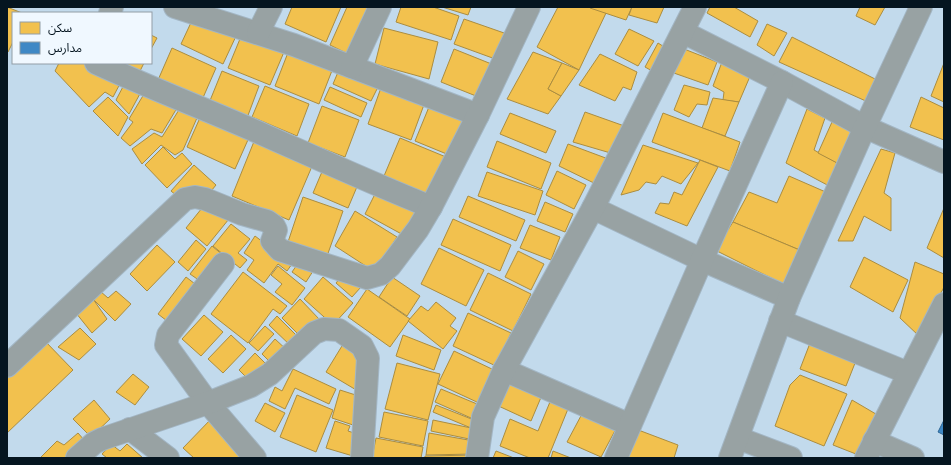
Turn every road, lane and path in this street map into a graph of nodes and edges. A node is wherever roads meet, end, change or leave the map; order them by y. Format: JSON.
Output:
{"nodes":[{"id":1,"x":175,"y":7,"type":"edge"},
{"id":2,"x":271,"y":7,"type":"edge"},
{"id":3,"x":380,"y":7,"type":"edge"},
{"id":4,"x":529,"y":7,"type":"edge"},
{"id":5,"x":695,"y":7,"type":"edge"},
{"id":6,"x":921,"y":7,"type":"edge"},
{"id":7,"x":682,"y":32,"type":"junction"},
{"id":8,"x":258,"y":33,"type":"junction"},
{"id":9,"x":98,"y":64,"type":"edge"},
{"id":10,"x":352,"y":67,"type":"junction"},
{"id":11,"x":782,"y":82,"type":"junction"},
{"id":12,"x":478,"y":115,"type":"junction"},
{"id":13,"x":865,"y":127,"type":"junction"},
{"id":14,"x":944,"y":162,"type":"edge"},
{"id":15,"x":431,"y":207,"type":"junction"},
{"id":16,"x":593,"y":208,"type":"junction"},
{"id":17,"x":702,"y":260,"type":"junction"},
{"id":18,"x":223,"y":264,"type":"dead end"},
{"id":19,"x":789,"y":298,"type":"junction"},
{"id":20,"x":944,"y":304,"type":"edge"},
{"id":21,"x":780,"y":321,"type":"junction"},
{"id":22,"x":7,"y":366,"type":"edge"},
{"id":23,"x":504,"y":370,"type":"junction"},
{"id":24,"x":908,"y":373,"type":"junction"},
{"id":25,"x":208,"y":403,"type":"junction"},
{"id":26,"x":630,"y":425,"type":"junction"},
{"id":27,"x":130,"y":429,"type":"junction"},
{"id":28,"x":738,"y":438,"type":"junction"},
{"id":29,"x":870,"y":450,"type":"edge"},
{"id":30,"x":79,"y":458,"type":"edge"},
{"id":31,"x":168,"y":458,"type":"edge"},
{"id":32,"x":256,"y":458,"type":"edge"},
{"id":33,"x":362,"y":458,"type":"edge"},
{"id":34,"x":477,"y":458,"type":"edge"},
{"id":35,"x":616,"y":458,"type":"edge"},
{"id":36,"x":730,"y":458,"type":"edge"},
{"id":37,"x":791,"y":458,"type":"edge"},
{"id":38,"x":913,"y":458,"type":"edge"}],
"edges":[{"from":1,"to":8,"type":"street"},
{"from":2,"to":8,"type":"street"},
{"from":3,"to":10,"type":"street"},
{"from":4,"to":12,"type":"street"},
{"from":5,"to":7,"type":"street"},
{"from":6,"to":13,"type":"street"},
{"from":7,"to":11,"type":"street"},
{"from":7,"to":16,"type":"street"},
{"from":8,"to":10,"type":"street"},
{"from":9,"to":15,"type":"street"},
{"from":10,"to":12,"type":"street"},
{"from":11,"to":13,"type":"street"},
{"from":11,"to":17,"type":"street"},
{"from":12,"to":15,"type":"street"},
{"from":13,"to":14,"type":"street"},
{"from":13,"to":19,"type":"street"},
{"from":15,"to":22,"type":"street"},
{"from":16,"to":17,"type":"street"},
{"from":16,"to":23,"type":"street"},
{"from":17,"to":19,"type":"street"},
{"from":17,"to":26,"type":"street"},
{"from":18,"to":25,"type":"street"},
{"from":19,"to":21,"type":"street"},
{"from":20,"to":24,"type":"street"},
{"from":21,"to":24,"type":"street"},
{"from":21,"to":28,"type":"street"},
{"from":23,"to":26,"type":"street"},
{"from":23,"to":34,"type":"street"},
{"from":24,"to":29,"type":"street"},
{"from":25,"to":27,"type":"street"},
{"from":25,"to":32,"type":"street"},
{"from":25,"to":33,"type":"street"},
{"from":26,"to":35,"type":"street"},
{"from":27,"to":30,"type":"street"},
{"from":27,"to":31,"type":"street"},
{"from":28,"to":36,"type":"street"},
{"from":28,"to":37,"type":"street"},
{"from":29,"to":38,"type":"street"}]}
